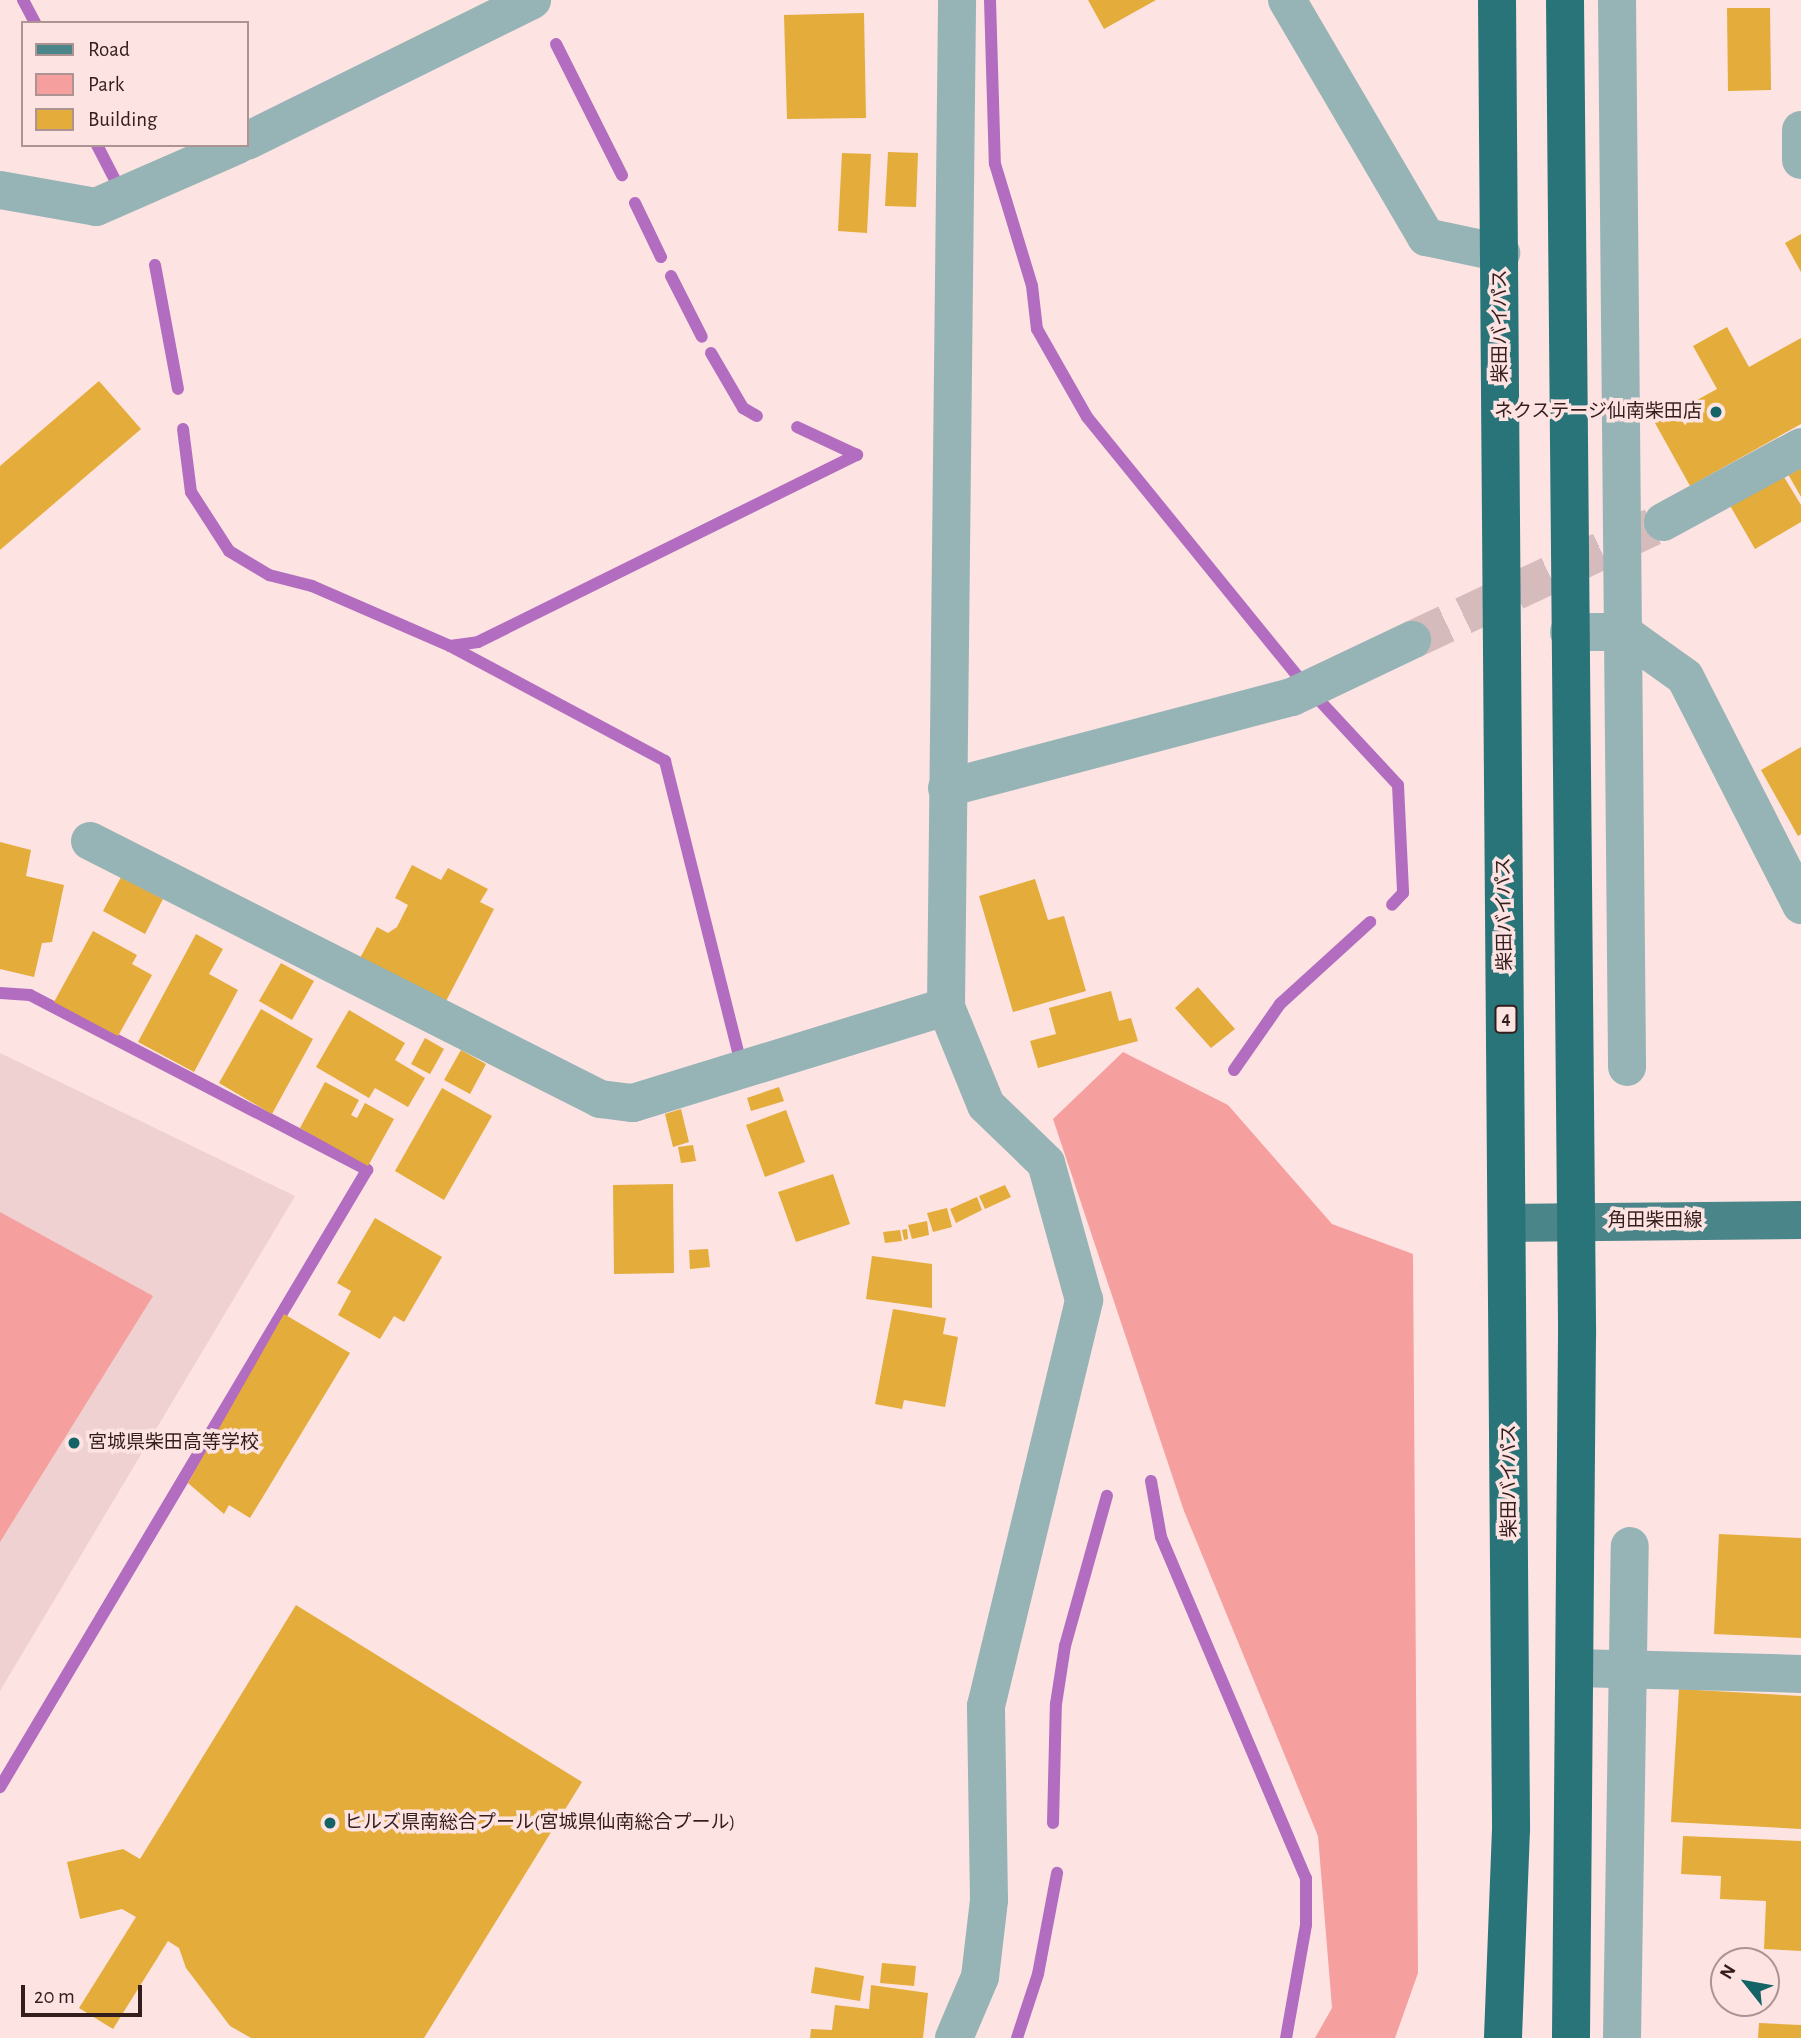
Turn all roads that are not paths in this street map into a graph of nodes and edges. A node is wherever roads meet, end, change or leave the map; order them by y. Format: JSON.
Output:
{"nodes":[{"id":1,"x":532,"y":0,"type":"edge"},
{"id":2,"x":957,"y":0,"type":"edge"},
{"id":3,"x":1286,"y":0,"type":"edge"},
{"id":4,"x":1497,"y":0,"type":"edge"},
{"id":5,"x":1565,"y":0,"type":"edge"},
{"id":6,"x":1618,"y":0,"type":"edge"},
{"id":7,"x":1801,"y":130,"type":"edge"},
{"id":8,"x":248,"y":141,"type":"edge"},
{"id":9,"x":233,"y":147,"type":"edge"},
{"id":10,"x":1801,"y":160,"type":"edge"},
{"id":11,"x":0,"y":190,"type":"edge"},
{"id":12,"x":1501,"y":253,"type":"junction"},
{"id":13,"x":1801,"y":447,"type":"edge"},
{"id":14,"x":1663,"y":522,"type":"tunnel mouth"},
{"id":15,"x":1569,"y":632,"type":"junction"},
{"id":16,"x":1622,"y":632,"type":"junction"},
{"id":17,"x":1412,"y":640,"type":"tunnel mouth"},
{"id":18,"x":947,"y":788,"type":"junction"},
{"id":19,"x":90,"y":841,"type":"dead end"},
{"id":20,"x":1801,"y":905,"type":"edge"},
{"id":21,"x":946,"y":1007,"type":"junction"},
{"id":22,"x":1627,"y":1067,"type":"dead end"},
{"id":23,"x":1801,"y":1220,"type":"edge"},
{"id":24,"x":1575,"y":1222,"type":"junction"},
{"id":25,"x":1508,"y":1223,"type":"junction"},
{"id":26,"x":1630,"y":1546,"type":"dead end"},
{"id":27,"x":1575,"y":1668,"type":"junction"},
{"id":28,"x":1631,"y":1669,"type":"junction"},
{"id":29,"x":1801,"y":1674,"type":"edge"},
{"id":30,"x":954,"y":2038,"type":"edge"},
{"id":31,"x":1503,"y":2038,"type":"edge"},
{"id":32,"x":1571,"y":2038,"type":"edge"},
{"id":33,"x":1622,"y":2038,"type":"edge"}],
"edges":[{"from":1,"to":8,"type":"street"},
{"from":2,"to":18,"type":"street"},
{"from":3,"to":12,"type":"street"},
{"from":4,"to":12,"type":"highway","name":"柴田バイパス","number":"4"},
{"from":5,"to":15,"type":"highway"},
{"from":6,"to":16,"type":"street"},
{"from":7,"to":10,"type":"street"},
{"from":9,"to":11,"type":"street"},
{"from":12,"to":25,"type":"highway","name":"柴田バイパス","number":"4"},
{"from":13,"to":14,"type":"street"},
{"from":15,"to":16,"type":"street"},
{"from":15,"to":24,"type":"highway"},
{"from":16,"to":20,"type":"street"},
{"from":16,"to":22,"type":"street"},
{"from":17,"to":18,"type":"street"},
{"from":18,"to":21,"type":"street"},
{"from":19,"to":21,"type":"street"},
{"from":21,"to":30,"type":"street"},
{"from":23,"to":24,"type":"main road","name":"角田柴田線"},
{"from":24,"to":25,"type":"main road","name":"角田柴田線"},
{"from":24,"to":27,"type":"highway"},
{"from":25,"to":31,"type":"highway","name":"柴田バイパス","number":"4"},
{"from":26,"to":28,"type":"street"},
{"from":27,"to":28,"type":"street"},
{"from":27,"to":32,"type":"highway"},
{"from":28,"to":29,"type":"street"},
{"from":28,"to":33,"type":"street"}]}
